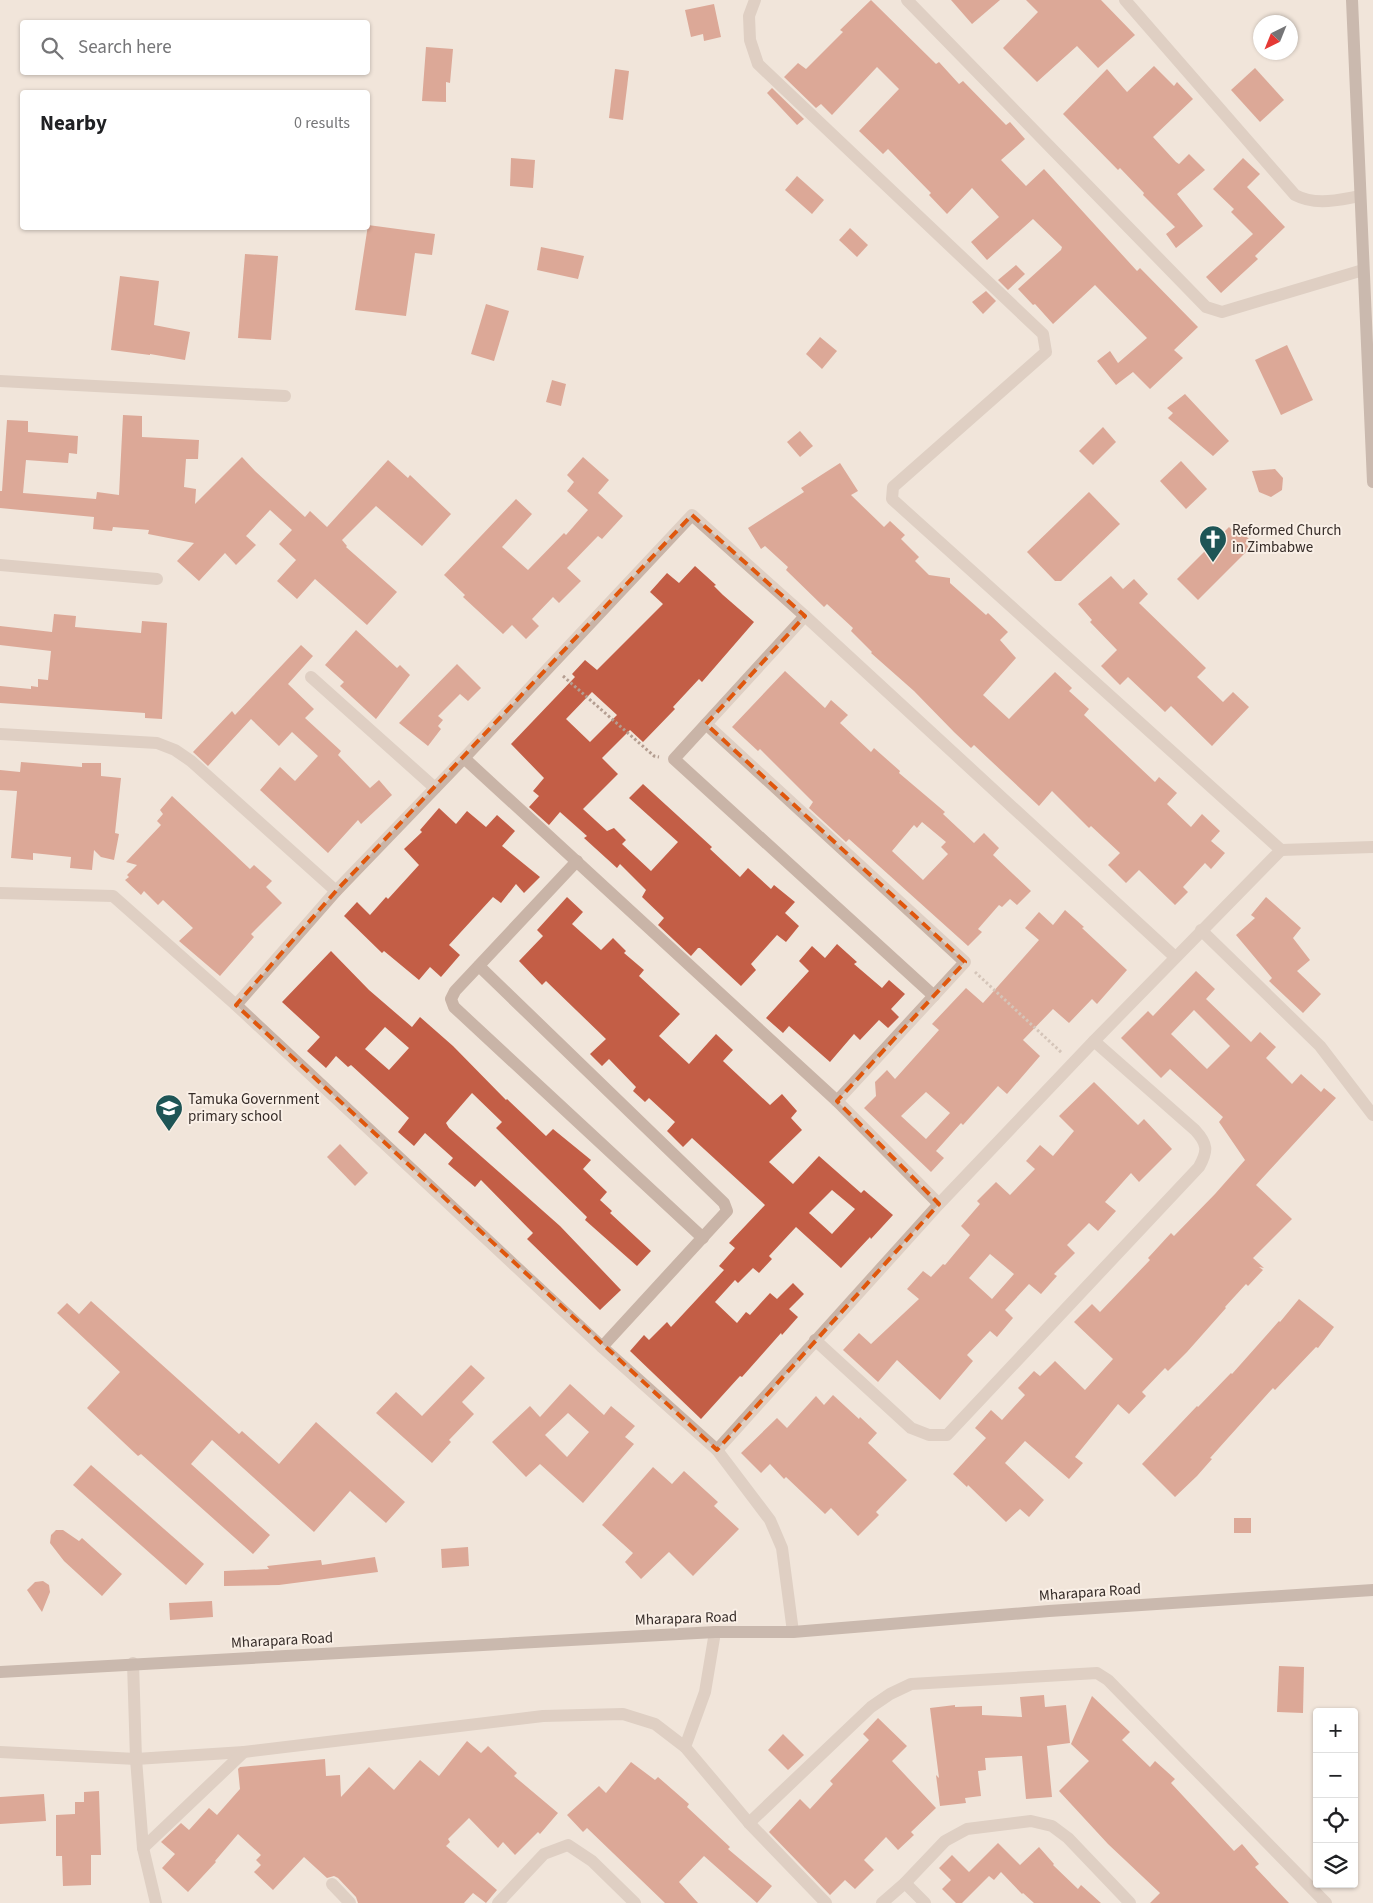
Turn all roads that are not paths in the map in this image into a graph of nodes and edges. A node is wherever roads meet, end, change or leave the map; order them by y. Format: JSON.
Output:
{"nodes":[{"id":1,"x":755,"y":0,"type":"edge"},
{"id":2,"x":907,"y":0,"type":"edge"},
{"id":3,"x":1125,"y":0,"type":"edge"},
{"id":4,"x":1352,"y":0,"type":"edge"},
{"id":5,"x":1360,"y":196,"type":"junction"},
{"id":6,"x":1363,"y":270,"type":"junction"},
{"id":7,"x":0,"y":381,"type":"edge"},
{"id":8,"x":285,"y":396,"type":"dead end"},
{"id":9,"x":1373,"y":482,"type":"edge"},
{"id":10,"x":0,"y":565,"type":"edge"},
{"id":11,"x":157,"y":580,"type":"dead end"},
{"id":12,"x":805,"y":616,"type":"junction"},
{"id":13,"x":311,"y":677,"type":"dead end"},
{"id":14,"x":706,"y":724,"type":"junction"},
{"id":15,"x":0,"y":734,"type":"edge"},
{"id":16,"x":464,"y":758,"type":"junction"},
{"id":17,"x":435,"y":788,"type":"junction"},
{"id":18,"x":1373,"y":848,"type":"edge"},
{"id":19,"x":1281,"y":850,"type":"junction"},
{"id":20,"x":576,"y":861,"type":"junction"},
{"id":21,"x":336,"y":891,"type":"junction"},
{"id":22,"x":0,"y":893,"type":"edge"},
{"id":23,"x":1201,"y":930,"type":"junction"},
{"id":24,"x":1175,"y":957,"type":"junction"},
{"id":25,"x":479,"y":966,"type":"junction"},
{"id":26,"x":934,"y":996,"type":"junction"},
{"id":27,"x":236,"y":1005,"type":"junction"},
{"id":28,"x":1094,"y":1041,"type":"junction"},
{"id":29,"x":837,"y":1101,"type":"junction"},
{"id":30,"x":1373,"y":1115,"type":"edge"},
{"id":31,"x":940,"y":1204,"type":"junction"},
{"id":32,"x":703,"y":1238,"type":"junction"},
{"id":33,"x":815,"y":1340,"type":"junction"},
{"id":34,"x":602,"y":1347,"type":"junction"},
{"id":35,"x":717,"y":1450,"type":"junction"},
{"id":36,"x":1373,"y":1590,"type":"edge"},
{"id":37,"x":715,"y":1632,"type":"junction"},
{"id":38,"x":793,"y":1632,"type":"junction"},
{"id":39,"x":133,"y":1663,"type":"junction"},
{"id":40,"x":0,"y":1672,"type":"edge"},
{"id":41,"x":685,"y":1747,"type":"junction"},
{"id":42,"x":0,"y":1752,"type":"edge"},
{"id":43,"x":244,"y":1752,"type":"junction"},
{"id":44,"x":136,"y":1759,"type":"junction"},
{"id":45,"x":750,"y":1823,"type":"junction"},
{"id":46,"x":143,"y":1848,"type":"junction"},
{"id":47,"x":904,"y":1883,"type":"junction"},
{"id":48,"x":332,"y":1884,"type":"dead end"},
{"id":49,"x":156,"y":1903,"type":"edge"},
{"id":50,"x":350,"y":1903,"type":"edge"},
{"id":51,"x":498,"y":1903,"type":"edge"},
{"id":52,"x":635,"y":1903,"type":"edge"},
{"id":53,"x":826,"y":1903,"type":"edge"},
{"id":54,"x":882,"y":1903,"type":"edge"},
{"id":55,"x":925,"y":1903,"type":"edge"},
{"id":56,"x":1130,"y":1903,"type":"edge"},
{"id":57,"x":1326,"y":1903,"type":"edge"}],
"edges":[{"from":1,"to":19,"type":"street"},
{"from":2,"to":6,"type":"street"},
{"from":3,"to":5,"type":"street"},
{"from":4,"to":5,"type":"main road"},
{"from":5,"to":6,"type":"main road"},
{"from":6,"to":9,"type":"main road"},
{"from":7,"to":8,"type":"street"},
{"from":10,"to":11,"type":"street"},
{"from":12,"to":14,"type":"street"},
{"from":12,"to":16,"type":"street"},
{"from":12,"to":24,"type":"street"},
{"from":13,"to":17,"type":"street"},
{"from":14,"to":26,"type":"street"},
{"from":14,"to":26,"type":"street"},
{"from":15,"to":21,"type":"street"},
{"from":16,"to":17,"type":"street"},
{"from":16,"to":20,"type":"street"},
{"from":17,"to":21,"type":"street"},
{"from":18,"to":19,"type":"street"},
{"from":19,"to":23,"type":"street"},
{"from":20,"to":25,"type":"street"},
{"from":20,"to":29,"type":"street"},
{"from":21,"to":27,"type":"street"},
{"from":22,"to":27,"type":"street"},
{"from":23,"to":24,"type":"street"},
{"from":23,"to":30,"type":"street"},
{"from":24,"to":28,"type":"street"},
{"from":25,"to":32,"type":"street"},
{"from":25,"to":32,"type":"street"},
{"from":26,"to":29,"type":"street"},
{"from":27,"to":34,"type":"street"},
{"from":28,"to":31,"type":"street"},
{"from":28,"to":33,"type":"street"},
{"from":29,"to":31,"type":"street"},
{"from":31,"to":33,"type":"street"},
{"from":32,"to":34,"type":"street"},
{"from":33,"to":35,"type":"street"},
{"from":34,"to":35,"type":"street"},
{"from":35,"to":38,"type":"street"},
{"from":36,"to":38,"type":"main road","name":"Mharapara Road"},
{"from":37,"to":38,"type":"main road","name":"Mharapara Road"},
{"from":37,"to":39,"type":"main road","name":"Mharapara Road"},
{"from":37,"to":41,"type":"street"},
{"from":39,"to":40,"type":"main road","name":"Mharapara Road"},
{"from":39,"to":44,"type":"street"},
{"from":41,"to":43,"type":"street"},
{"from":41,"to":45,"type":"street"},
{"from":42,"to":44,"type":"street"},
{"from":43,"to":44,"type":"street"},
{"from":43,"to":46,"type":"street"},
{"from":44,"to":46,"type":"street"},
{"from":45,"to":53,"type":"street"},
{"from":45,"to":57,"type":"street"},
{"from":46,"to":49,"type":"street"},
{"from":47,"to":54,"type":"street"},
{"from":47,"to":55,"type":"street"},
{"from":47,"to":56,"type":"street"},
{"from":48,"to":50,"type":"street"},
{"from":51,"to":52,"type":"street"}]}
